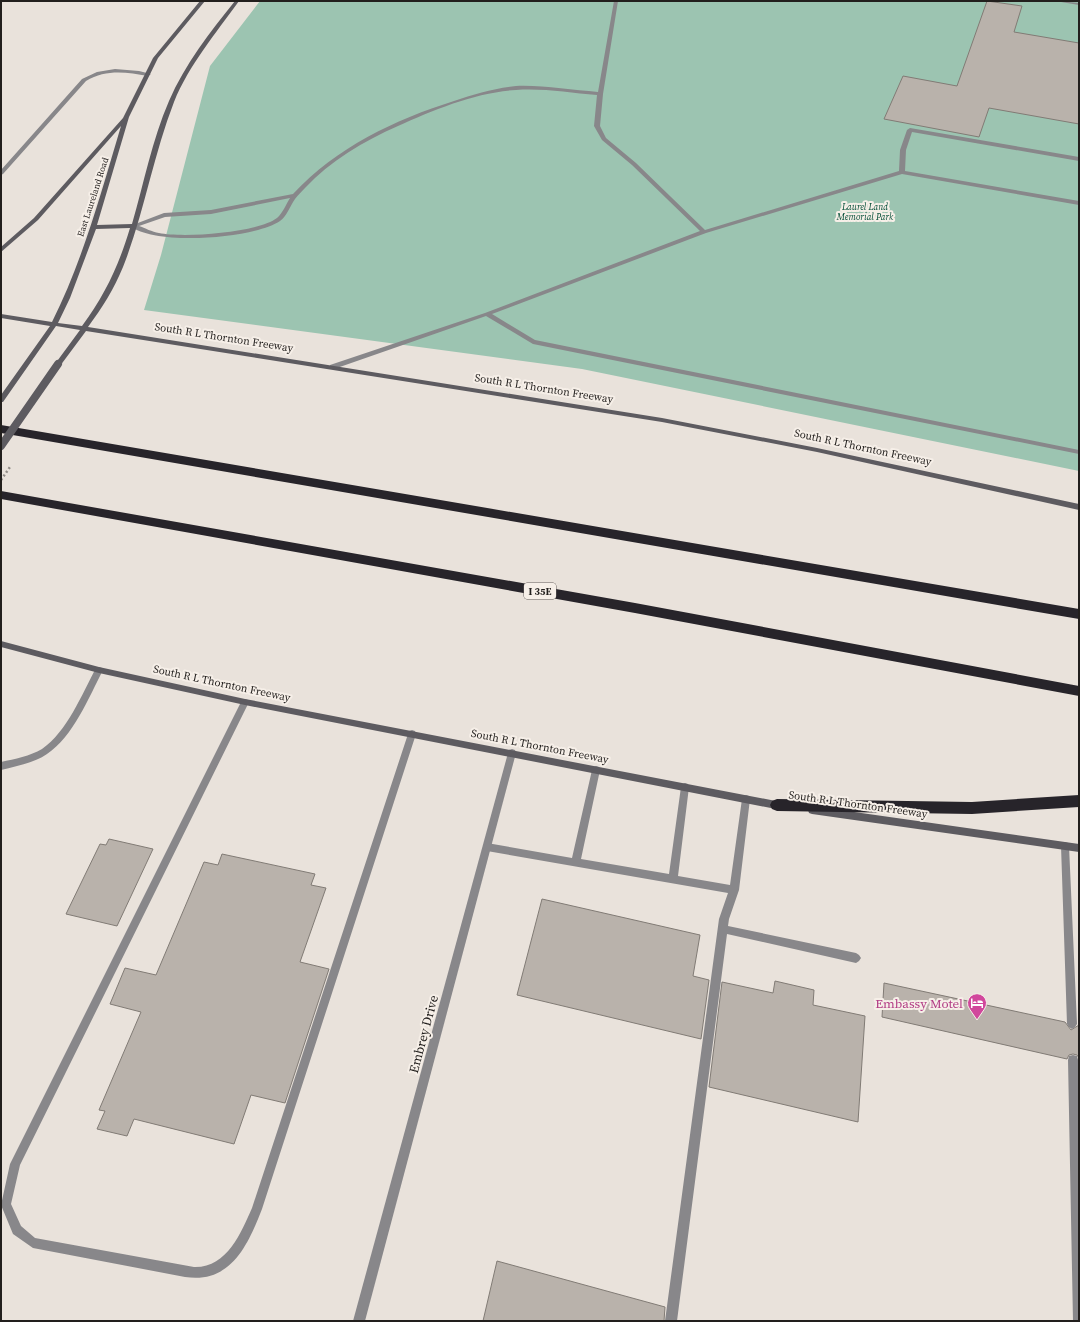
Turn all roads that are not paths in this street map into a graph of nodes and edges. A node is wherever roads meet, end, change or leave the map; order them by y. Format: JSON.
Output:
{"nodes":[{"id":1,"x":203,"y":1,"type":"edge"},
{"id":2,"x":237,"y":1,"type":"edge"},
{"id":3,"x":616,"y":1,"type":"edge"},
{"id":4,"x":1061,"y":1,"type":"edge"},
{"id":5,"x":1079,"y":4,"type":"edge"},
{"id":6,"x":148,"y":74,"type":"junction"},
{"id":7,"x":600,"y":94,"type":"junction"},
{"id":8,"x":126,"y":117,"type":"junction"},
{"id":9,"x":1079,"y":159,"type":"edge"},
{"id":10,"x":902,"y":172,"type":"junction"},
{"id":11,"x":1,"y":173,"type":"edge"},
{"id":12,"x":295,"y":195,"type":"junction"},
{"id":13,"x":1079,"y":203,"type":"edge"},
{"id":14,"x":133,"y":226,"type":"junction"},
{"id":15,"x":94,"y":227,"type":"junction"},
{"id":16,"x":704,"y":232,"type":"junction"},
{"id":17,"x":1,"y":250,"type":"edge"},
{"id":18,"x":486,"y":314,"type":"junction"},
{"id":19,"x":1,"y":316,"type":"edge"},
{"id":20,"x":54,"y":324,"type":"junction"},
{"id":21,"x":84,"y":329,"type":"junction"},
{"id":22,"x":332,"y":366,"type":"junction"},
{"id":23,"x":1,"y":400,"type":"edge"},
{"id":24,"x":1,"y":429,"type":"edge"},
{"id":25,"x":1,"y":446,"type":"edge"},
{"id":26,"x":1079,"y":452,"type":"edge"},
{"id":27,"x":1,"y":495,"type":"edge"},
{"id":28,"x":1079,"y":507,"type":"edge"},
{"id":29,"x":1079,"y":614,"type":"edge"},
{"id":30,"x":1,"y":644,"type":"edge"},
{"id":31,"x":99,"y":670,"type":"junction"},
{"id":32,"x":1079,"y":691,"type":"edge"},
{"id":33,"x":245,"y":702,"type":"junction"},
{"id":34,"x":412,"y":734,"type":"junction"},
{"id":35,"x":512,"y":753,"type":"junction"},
{"id":36,"x":1,"y":766,"type":"edge"},
{"id":37,"x":596,"y":770,"type":"junction"},
{"id":38,"x":685,"y":787,"type":"junction"},
{"id":39,"x":746,"y":799,"type":"junction"},
{"id":40,"x":1079,"y":801,"type":"edge"},
{"id":41,"x":777,"y":805,"type":"junction"},
{"id":42,"x":1065,"y":846,"type":"junction"},
{"id":43,"x":486,"y":847,"type":"junction"},
{"id":44,"x":1079,"y":848,"type":"edge"},
{"id":45,"x":576,"y":861,"type":"junction"},
{"id":46,"x":673,"y":879,"type":"junction"},
{"id":47,"x":734,"y":890,"type":"junction"},
{"id":48,"x":723,"y":928,"type":"junction"},
{"id":49,"x":856,"y":958,"type":"dead end"},
{"id":50,"x":1072,"y":1024,"type":"dead end"},
{"id":51,"x":1073,"y":1060,"type":"dead end"},
{"id":52,"x":358,"y":1321,"type":"edge"},
{"id":53,"x":671,"y":1321,"type":"edge"},
{"id":54,"x":1079,"y":1321,"type":"edge"}],
"edges":[{"from":1,"to":6,"type":"main road","name":"East Laureland Road"},
{"from":2,"to":14,"type":"main road"},
{"from":3,"to":7,"type":"street"},
{"from":4,"to":5,"type":"street"},
{"from":6,"to":8,"type":"main road","name":"East Laureland Road"},
{"from":6,"to":11,"type":"street"},
{"from":7,"to":12,"type":"street"},
{"from":7,"to":16,"type":"street"},
{"from":8,"to":15,"type":"main road","name":"East Laureland Road"},
{"from":8,"to":17,"type":"main road"},
{"from":9,"to":10,"type":"street"},
{"from":10,"to":13,"type":"street"},
{"from":10,"to":16,"type":"street"},
{"from":12,"to":14,"type":"street"},
{"from":12,"to":14,"type":"street"},
{"from":14,"to":15,"type":"main road"},
{"from":14,"to":21,"type":"main road"},
{"from":15,"to":20,"type":"main road","name":"East Laureland Road"},
{"from":16,"to":18,"type":"street"},
{"from":18,"to":22,"type":"street"},
{"from":18,"to":26,"type":"street"},
{"from":19,"to":20,"type":"main road","name":"South R L Thornton Freeway"},
{"from":20,"to":21,"type":"main road","name":"South R L Thornton Freeway"},
{"from":20,"to":23,"type":"main road","name":"East Laureland Road"},
{"from":21,"to":22,"type":"main road","name":"South R L Thornton Freeway"},
{"from":21,"to":25,"type":"main road","bridge":true},
{"from":22,"to":28,"type":"main road","name":"South R L Thornton Freeway"},
{"from":24,"to":29,"type":"highway"},
{"from":27,"to":32,"type":"highway","number":"I 35E"},
{"from":30,"to":31,"type":"main road","name":"South R L Thornton Freeway"},
{"from":31,"to":33,"type":"main road","name":"South R L Thornton Freeway"},
{"from":31,"to":36,"type":"street"},
{"from":33,"to":34,"type":"main road","name":"South R L Thornton Freeway"},
{"from":33,"to":34,"type":"street"},
{"from":34,"to":35,"type":"main road","name":"South R L Thornton Freeway"},
{"from":35,"to":37,"type":"main road","name":"South R L Thornton Freeway"},
{"from":35,"to":43,"type":"street","name":"Embrey Drive"},
{"from":37,"to":38,"type":"main road","name":"South R L Thornton Freeway"},
{"from":37,"to":45,"type":"street"},
{"from":38,"to":39,"type":"main road","name":"South R L Thornton Freeway"},
{"from":38,"to":46,"type":"street"},
{"from":39,"to":41,"type":"main road","name":"South R L Thornton Freeway"},
{"from":39,"to":47,"type":"street"},
{"from":40,"to":41,"type":"highway"},
{"from":41,"to":42,"type":"main road","name":"South R L Thornton Freeway"},
{"from":42,"to":44,"type":"main road","name":"South R L Thornton Freeway"},
{"from":42,"to":50,"type":"street"},
{"from":43,"to":45,"type":"street"},
{"from":43,"to":52,"type":"street","name":"Embrey Drive"},
{"from":45,"to":46,"type":"street"},
{"from":46,"to":47,"type":"street"},
{"from":47,"to":48,"type":"street"},
{"from":48,"to":49,"type":"street"},
{"from":48,"to":53,"type":"street"},
{"from":51,"to":54,"type":"street"}]}
